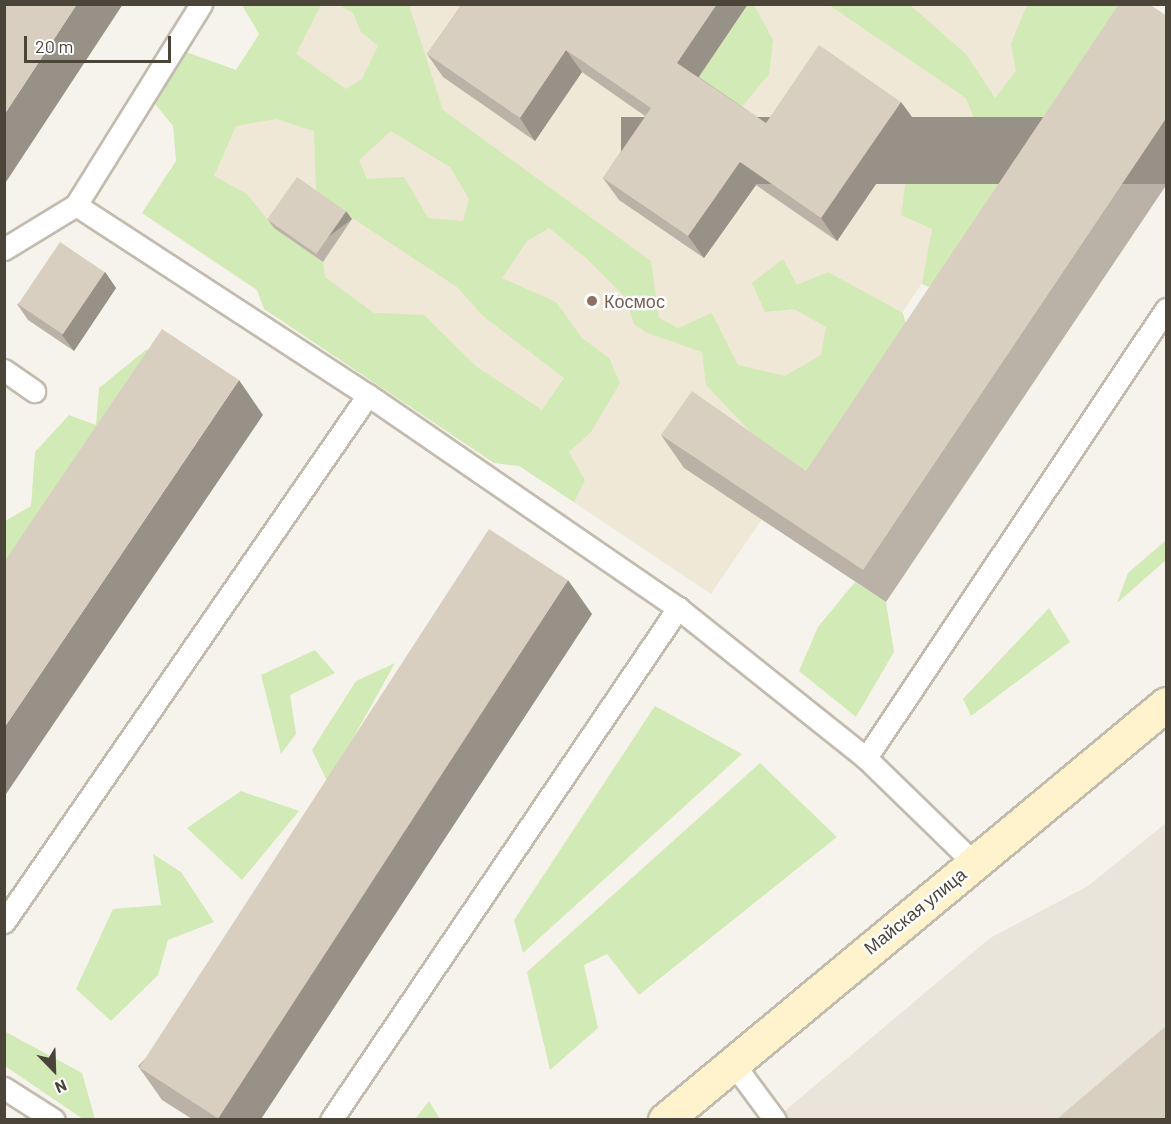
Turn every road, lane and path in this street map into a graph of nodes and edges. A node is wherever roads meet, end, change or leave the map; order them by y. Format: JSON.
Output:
{"nodes":[{"id":1,"x":201,"y":4,"type":"edge"},
{"id":2,"x":76,"y":205,"type":"junction"},
{"id":3,"x":4,"y":249,"type":"edge"},
{"id":4,"x":1167,"y":309,"type":"edge"},
{"id":5,"x":4,"y":370,"type":"edge"},
{"id":6,"x":34,"y":391,"type":"dead end"},
{"id":7,"x":368,"y":395,"type":"junction"},
{"id":8,"x":678,"y":608,"type":"junction"},
{"id":9,"x":1167,"y":704,"type":"edge"},
{"id":10,"x":866,"y":758,"type":"junction"},
{"id":11,"x":974,"y":863,"type":"junction"},
{"id":12,"x":4,"y":922,"type":"edge"},
{"id":13,"x":732,"y":1062,"type":"junction"},
{"id":14,"x":4,"y":1088,"type":"edge"},
{"id":15,"x":54,"y":1119,"type":"edge"},
{"id":16,"x":331,"y":1119,"type":"edge"},
{"id":17,"x":665,"y":1119,"type":"edge"},
{"id":18,"x":775,"y":1119,"type":"edge"}],
"edges":[{"from":1,"to":2,"type":"lane"},
{"from":2,"to":3,"type":"lane"},
{"from":2,"to":7,"type":"lane"},
{"from":4,"to":10,"type":"lane"},
{"from":5,"to":6,"type":"lane"},
{"from":7,"to":8,"type":"lane"},
{"from":7,"to":12,"type":"lane"},
{"from":8,"to":10,"type":"lane"},
{"from":8,"to":16,"type":"lane"},
{"from":9,"to":11,"type":"main road","name":"Майская улица"},
{"from":10,"to":11,"type":"lane"},
{"from":11,"to":13,"type":"main road","name":"Майская улица"},
{"from":13,"to":17,"type":"main road","name":"Майская улица"},
{"from":13,"to":18,"type":"lane"},
{"from":14,"to":15,"type":"lane"}]}
